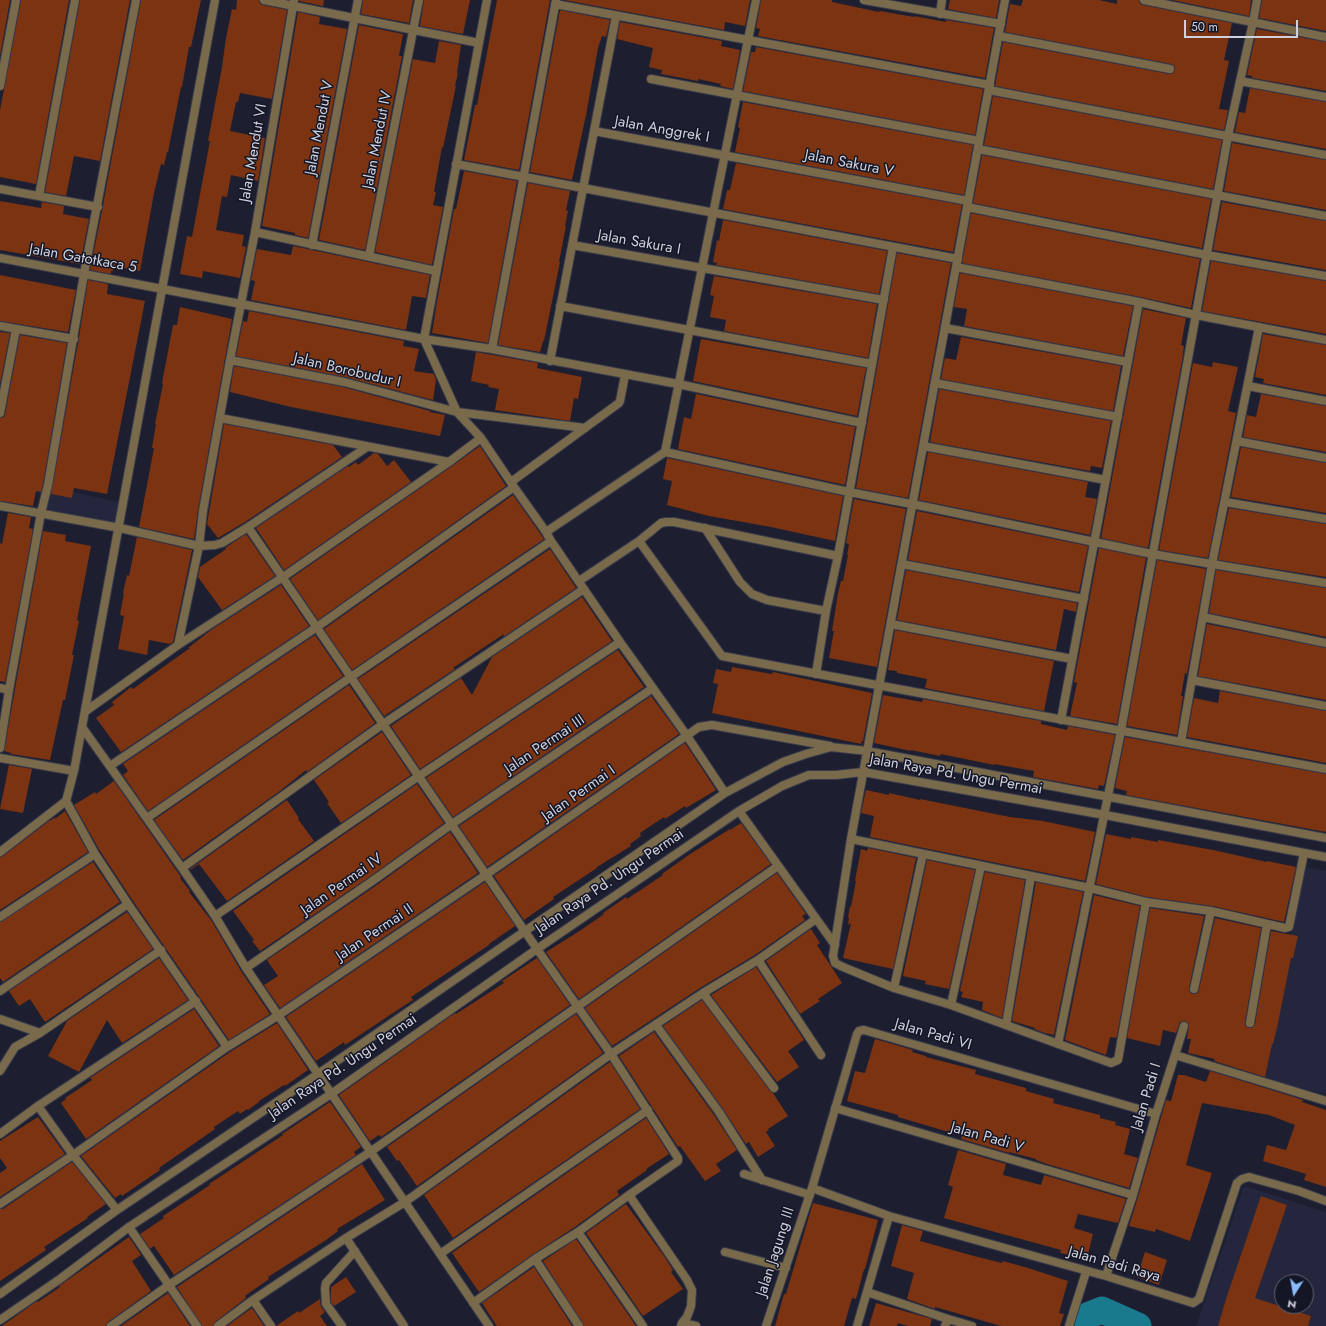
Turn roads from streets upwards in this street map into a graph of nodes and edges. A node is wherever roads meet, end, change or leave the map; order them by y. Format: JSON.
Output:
{"nodes":[{"id":1,"x":16,"y":0,"type":"edge"},
{"id":2,"x":75,"y":0,"type":"edge"},
{"id":3,"x":136,"y":0,"type":"edge"},
{"id":4,"x":215,"y":0,"type":"edge"},
{"id":5,"x":264,"y":0,"type":"edge"},
{"id":6,"x":358,"y":0,"type":"edge"},
{"id":7,"x":419,"y":0,"type":"edge"},
{"id":8,"x":487,"y":0,"type":"edge"},
{"id":9,"x":756,"y":0,"type":"edge"},
{"id":10,"x":864,"y":0,"type":"edge"},
{"id":11,"x":942,"y":0,"type":"edge"},
{"id":12,"x":1005,"y":0,"type":"edge"},
{"id":13,"x":1144,"y":0,"type":"edge"},
{"id":14,"x":1257,"y":0,"type":"edge"},
{"id":15,"x":293,"y":2,"type":"edge"},
{"id":16,"x":556,"y":2,"type":"edge"},
{"id":17,"x":883,"y":2,"type":"edge"},
{"id":18,"x":940,"y":14,"type":"junction"},
{"id":19,"x":616,"y":16,"type":"junction"},
{"id":20,"x":355,"y":17,"type":"junction"},
{"id":21,"x":1254,"y":22,"type":"junction"},
{"id":22,"x":1001,"y":24,"type":"junction"},
{"id":23,"x":414,"y":29,"type":"junction"},
{"id":24,"x":999,"y":36,"type":"junction"},
{"id":25,"x":1326,"y":37,"type":"edge"},
{"id":26,"x":748,"y":40,"type":"junction"},
{"id":27,"x":479,"y":43,"type":"junction"},
{"id":28,"x":1170,"y":68,"type":"dead end"},
{"id":29,"x":651,"y":79,"type":"dead end"},
{"id":30,"x":1240,"y":81,"type":"junction"},
{"id":31,"x":0,"y":86,"type":"edge"},
{"id":32,"x":989,"y":88,"type":"junction"},
{"id":33,"x":736,"y":96,"type":"junction"},
{"id":34,"x":1326,"y":97,"type":"edge"},
{"id":35,"x":594,"y":131,"type":"junction"},
{"id":36,"x":1228,"y":136,"type":"junction"},
{"id":37,"x":979,"y":145,"type":"junction"},
{"id":38,"x":724,"y":155,"type":"junction"},
{"id":39,"x":1326,"y":155,"type":"edge"},
{"id":40,"x":456,"y":164,"type":"junction"},
{"id":41,"x":523,"y":176,"type":"junction"},
{"id":42,"x":582,"y":188,"type":"junction"},
{"id":43,"x":0,"y":189,"type":"edge"},
{"id":44,"x":39,"y":196,"type":"junction"},
{"id":45,"x":1217,"y":196,"type":"junction"},
{"id":46,"x":968,"y":204,"type":"junction"},
{"id":47,"x":98,"y":206,"type":"junction"},
{"id":48,"x":713,"y":212,"type":"junction"},
{"id":49,"x":1326,"y":216,"type":"edge"},
{"id":50,"x":255,"y":232,"type":"junction"},
{"id":51,"x":312,"y":244,"type":"junction"},
{"id":52,"x":572,"y":245,"type":"junction"},
{"id":53,"x":893,"y":246,"type":"junction"},
{"id":54,"x":1207,"y":254,"type":"junction"},
{"id":55,"x":369,"y":256,"type":"junction"},
{"id":56,"x":0,"y":258,"type":"edge"},
{"id":57,"x":958,"y":259,"type":"junction"},
{"id":58,"x":702,"y":268,"type":"junction"},
{"id":59,"x":956,"y":268,"type":"junction"},
{"id":60,"x":436,"y":271,"type":"junction"},
{"id":61,"x":84,"y":274,"type":"junction"},
{"id":62,"x":1326,"y":276,"type":"edge"},
{"id":63,"x":161,"y":288,"type":"junction"},
{"id":64,"x":884,"y":300,"type":"junction"},
{"id":65,"x":1139,"y":302,"type":"junction"},
{"id":66,"x":241,"y":305,"type":"junction"},
{"id":67,"x":560,"y":306,"type":"junction"},
{"id":68,"x":1196,"y":315,"type":"junction"},
{"id":69,"x":0,"y":326,"type":"edge"},
{"id":70,"x":1259,"y":327,"type":"junction"},
{"id":71,"x":945,"y":328,"type":"junction"},
{"id":72,"x":16,"y":329,"type":"junction"},
{"id":73,"x":689,"y":330,"type":"junction"},
{"id":74,"x":74,"y":339,"type":"junction"},
{"id":75,"x":424,"y":339,"type":"junction"},
{"id":76,"x":1326,"y":340,"type":"edge"},
{"id":77,"x":492,"y":349,"type":"junction"},
{"id":78,"x":230,"y":360,"type":"junction"},
{"id":79,"x":550,"y":361,"type":"junction"},
{"id":80,"x":1128,"y":362,"type":"junction"},
{"id":81,"x":872,"y":364,"type":"junction"},
{"id":82,"x":625,"y":375,"type":"junction"},
{"id":83,"x":935,"y":383,"type":"junction"},
{"id":84,"x":678,"y":384,"type":"junction"},
{"id":85,"x":1248,"y":386,"type":"junction"},
{"id":86,"x":1326,"y":401,"type":"edge"},
{"id":87,"x":457,"y":412,"type":"junction"},
{"id":88,"x":0,"y":413,"type":"edge"},
{"id":89,"x":1118,"y":417,"type":"junction"},
{"id":90,"x":220,"y":418,"type":"junction"},
{"id":91,"x":862,"y":423,"type":"junction"},
{"id":92,"x":585,"y":428,"type":"junction"},
{"id":93,"x":482,"y":438,"type":"junction"},
{"id":94,"x":1237,"y":441,"type":"junction"},
{"id":95,"x":923,"y":446,"type":"junction"},
{"id":96,"x":367,"y":447,"type":"junction"},
{"id":97,"x":665,"y":452,"type":"junction"},
{"id":98,"x":1326,"y":458,"type":"edge"},
{"id":99,"x":449,"y":462,"type":"junction"},
{"id":100,"x":1106,"y":480,"type":"junction"},
{"id":101,"x":512,"y":485,"type":"junction"},
{"id":102,"x":849,"y":492,"type":"junction"},
{"id":103,"x":1225,"y":502,"type":"junction"},
{"id":104,"x":913,"y":504,"type":"junction"},
{"id":105,"x":0,"y":506,"type":"edge"},
{"id":106,"x":41,"y":513,"type":"junction"},
{"id":107,"x":1326,"y":519,"type":"edge"},
{"id":108,"x":248,"y":527,"type":"junction"},
{"id":109,"x":120,"y":528,"type":"junction"},
{"id":110,"x":705,"y":528,"type":"junction"},
{"id":111,"x":546,"y":532,"type":"junction"},
{"id":112,"x":551,"y":541,"type":"junction"},
{"id":113,"x":639,"y":541,"type":"junction"},
{"id":114,"x":1094,"y":541,"type":"junction"},
{"id":115,"x":199,"y":546,"type":"junction"},
{"id":116,"x":1152,"y":554,"type":"junction"},
{"id":117,"x":838,"y":556,"type":"junction"},
{"id":118,"x":902,"y":564,"type":"junction"},
{"id":119,"x":1212,"y":564,"type":"junction"},
{"id":120,"x":282,"y":577,"type":"junction"},
{"id":121,"x":579,"y":581,"type":"junction"},
{"id":122,"x":1326,"y":583,"type":"edge"},
{"id":123,"x":584,"y":589,"type":"junction"},
{"id":124,"x":1084,"y":599,"type":"junction"},
{"id":125,"x":826,"y":611,"type":"junction"},
{"id":126,"x":1203,"y":618,"type":"junction"},
{"id":127,"x":891,"y":624,"type":"junction"},
{"id":128,"x":317,"y":628,"type":"junction"},
{"id":129,"x":620,"y":642,"type":"junction"},
{"id":130,"x":1326,"y":643,"type":"edge"},
{"id":131,"x":178,"y":646,"type":"junction"},
{"id":132,"x":1072,"y":659,"type":"junction"},
{"id":133,"x":816,"y":674,"type":"junction"},
{"id":134,"x":351,"y":677,"type":"junction"},
{"id":135,"x":1192,"y":680,"type":"junction"},
{"id":136,"x":879,"y":686,"type":"junction"},
{"id":137,"x":0,"y":688,"type":"edge"},
{"id":138,"x":653,"y":688,"type":"junction"},
{"id":139,"x":9,"y":690,"type":"junction"},
{"id":140,"x":1326,"y":706,"type":"edge"},
{"id":141,"x":86,"y":711,"type":"junction"},
{"id":142,"x":1061,"y":720,"type":"junction"},
{"id":143,"x":384,"y":724,"type":"junction"},
{"id":144,"x":82,"y":727,"type":"junction"},
{"id":145,"x":1121,"y":731,"type":"junction"},
{"id":146,"x":687,"y":736,"type":"junction"},
{"id":147,"x":1181,"y":742,"type":"junction"},
{"id":148,"x":831,"y":747,"type":"junction"},
{"id":149,"x":0,"y":748,"type":"edge"},
{"id":150,"x":868,"y":750,"type":"junction"},
{"id":151,"x":0,"y":758,"type":"edge"},
{"id":152,"x":110,"y":766,"type":"junction"},
{"id":153,"x":1326,"y":769,"type":"edge"},
{"id":154,"x":74,"y":771,"type":"junction"},
{"id":155,"x":863,"y":772,"type":"junction"},
{"id":156,"x":419,"y":776,"type":"junction"},
{"id":157,"x":725,"y":793,"type":"junction"},
{"id":158,"x":1108,"y":797,"type":"junction"},
{"id":159,"x":66,"y":801,"type":"junction"},
{"id":160,"x":739,"y":811,"type":"junction"},
{"id":161,"x":1105,"y":815,"type":"junction"},
{"id":162,"x":147,"y":818,"type":"junction"},
{"id":163,"x":452,"y":824,"type":"junction"},
{"id":164,"x":1326,"y":838,"type":"edge"},
{"id":165,"x":850,"y":839,"type":"junction"},
{"id":166,"x":0,"y":852,"type":"edge"},
{"id":167,"x":1304,"y":853,"type":"junction"},
{"id":168,"x":96,"y":854,"type":"junction"},
{"id":169,"x":923,"y":854,"type":"junction"},
{"id":170,"x":1326,"y":857,"type":"edge"},
{"id":171,"x":778,"y":866,"type":"junction"},
{"id":172,"x":981,"y":866,"type":"junction"},
{"id":173,"x":182,"y":868,"type":"junction"},
{"id":174,"x":487,"y":874,"type":"junction"},
{"id":175,"x":1031,"y":876,"type":"junction"},
{"id":176,"x":1090,"y":888,"type":"junction"},
{"id":177,"x":1146,"y":902,"type":"junction"},
{"id":178,"x":128,"y":904,"type":"junction"},
{"id":179,"x":1211,"y":911,"type":"junction"},
{"id":180,"x":215,"y":916,"type":"junction"},
{"id":181,"x":0,"y":917,"type":"edge"},
{"id":182,"x":816,"y":919,"type":"junction"},
{"id":183,"x":1267,"y":924,"type":"junction"},
{"id":184,"x":526,"y":930,"type":"junction"},
{"id":185,"x":835,"y":945,"type":"junction"},
{"id":186,"x":537,"y":949,"type":"junction"},
{"id":187,"x":161,"y":950,"type":"junction"},
{"id":188,"x":758,"y":960,"type":"junction"},
{"id":189,"x":246,"y":968,"type":"junction"},
{"id":190,"x":894,"y":988,"type":"junction"},
{"id":191,"x":1194,"y":989,"type":"dead end"},
{"id":192,"x":0,"y":991,"type":"edge"},
{"id":193,"x":703,"y":993,"type":"junction"},
{"id":194,"x":196,"y":1001,"type":"junction"},
{"id":195,"x":951,"y":1005,"type":"junction"},
{"id":196,"x":578,"y":1007,"type":"junction"},
{"id":197,"x":279,"y":1016,"type":"junction"},
{"id":198,"x":0,"y":1019,"type":"edge"},
{"id":199,"x":1250,"y":1023,"type":"dead end"},
{"id":200,"x":656,"y":1025,"type":"junction"},
{"id":201,"x":1006,"y":1025,"type":"junction"},
{"id":202,"x":1184,"y":1026,"type":"dead end"},
{"id":203,"x":40,"y":1033,"type":"junction"},
{"id":204,"x":1058,"y":1044,"type":"junction"},
{"id":205,"x":228,"y":1047,"type":"junction"},
{"id":206,"x":611,"y":1054,"type":"junction"},
{"id":207,"x":821,"y":1055,"type":"dead end"},
{"id":208,"x":1175,"y":1055,"type":"junction"},
{"id":209,"x":0,"y":1071,"type":"edge"},
{"id":210,"x":318,"y":1074,"type":"junction"},
{"id":211,"x":774,"y":1088,"type":"dead end"},
{"id":212,"x":331,"y":1094,"type":"junction"},
{"id":213,"x":1326,"y":1101,"type":"edge"},
{"id":214,"x":38,"y":1106,"type":"junction"},
{"id":215,"x":834,"y":1108,"type":"junction"},
{"id":216,"x":648,"y":1110,"type":"junction"},
{"id":217,"x":1156,"y":1114,"type":"junction"},
{"id":218,"x":0,"y":1134,"type":"edge"},
{"id":219,"x":370,"y":1152,"type":"junction"},
{"id":220,"x":73,"y":1155,"type":"junction"},
{"id":221,"x":744,"y":1174,"type":"dead end"},
{"id":222,"x":762,"y":1180,"type":"junction"},
{"id":223,"x":811,"y":1191,"type":"junction"},
{"id":224,"x":628,"y":1195,"type":"junction"},
{"id":225,"x":1132,"y":1195,"type":"junction"},
{"id":226,"x":1326,"y":1201,"type":"edge"},
{"id":227,"x":404,"y":1202,"type":"junction"},
{"id":228,"x":0,"y":1204,"type":"edge"},
{"id":229,"x":117,"y":1210,"type":"junction"},
{"id":230,"x":889,"y":1216,"type":"junction"},
{"id":231,"x":129,"y":1227,"type":"junction"},
{"id":232,"x":578,"y":1232,"type":"junction"},
{"id":233,"x":346,"y":1238,"type":"junction"},
{"id":234,"x":355,"y":1251,"type":"junction"},
{"id":235,"x":725,"y":1252,"type":"dead end"},
{"id":236,"x":440,"y":1254,"type":"junction"},
{"id":237,"x":535,"y":1259,"type":"junction"},
{"id":238,"x":786,"y":1268,"type":"junction"},
{"id":239,"x":1086,"y":1272,"type":"junction"},
{"id":240,"x":1106,"y":1276,"type":"junction"},
{"id":241,"x":169,"y":1285,"type":"junction"},
{"id":242,"x":868,"y":1292,"type":"junction"},
{"id":243,"x":0,"y":1294,"type":"edge"},
{"id":244,"x":253,"y":1300,"type":"junction"},
{"id":245,"x":473,"y":1303,"type":"junction"},
{"id":246,"x":0,"y":1320,"type":"edge"},
{"id":247,"x":947,"y":1323,"type":"edge"},
{"id":248,"x":682,"y":1324,"type":"edge"},
{"id":249,"x":111,"y":1326,"type":"edge"},
{"id":250,"x":197,"y":1326,"type":"edge"},
{"id":251,"x":218,"y":1326,"type":"edge"},
{"id":252,"x":271,"y":1326,"type":"edge"},
{"id":253,"x":342,"y":1326,"type":"edge"},
{"id":254,"x":404,"y":1326,"type":"edge"},
{"id":255,"x":489,"y":1326,"type":"edge"},
{"id":256,"x":579,"y":1326,"type":"edge"},
{"id":257,"x":643,"y":1326,"type":"edge"},
{"id":258,"x":696,"y":1326,"type":"edge"},
{"id":259,"x":766,"y":1326,"type":"edge"},
{"id":260,"x":857,"y":1326,"type":"edge"},
{"id":261,"x":972,"y":1326,"type":"edge"},
{"id":262,"x":1069,"y":1326,"type":"edge"}],
"edges":[{"from":1,"to":31,"type":"street"},
{"from":2,"to":44,"type":"street"},
{"from":3,"to":47,"type":"street"},
{"from":4,"to":63,"type":"street"},
{"from":5,"to":15,"type":"street"},
{"from":6,"to":20,"type":"street","name":"Jalan Mendut V"},
{"from":7,"to":23,"type":"street","name":"Jalan Mendut IV"},
{"from":8,"to":27,"type":"street"},
{"from":9,"to":26,"type":"street"},
{"from":10,"to":17,"type":"street"},
{"from":11,"to":18,"type":"street"},
{"from":12,"to":22,"type":"street"},
{"from":13,"to":21,"type":"street"},
{"from":14,"to":21,"type":"street"},
{"from":15,"to":20,"type":"street"},
{"from":15,"to":50,"type":"street","name":"Jalan Mendut VI"},
{"from":16,"to":19,"type":"street"},
{"from":16,"to":41,"type":"street"},
{"from":17,"to":18,"type":"street"},
{"from":18,"to":22,"type":"street"},
{"from":19,"to":26,"type":"street"},
{"from":19,"to":35,"type":"street"},
{"from":20,"to":23,"type":"street"},
{"from":20,"to":51,"type":"street","name":"Jalan Mendut V"},
{"from":21,"to":25,"type":"street"},
{"from":21,"to":30,"type":"street"},
{"from":22,"to":24,"type":"street"},
{"from":23,"to":27,"type":"street"},
{"from":23,"to":55,"type":"street","name":"Jalan Mendut IV"},
{"from":24,"to":28,"type":"street"},
{"from":24,"to":32,"type":"street"},
{"from":26,"to":32,"type":"street"},
{"from":26,"to":33,"type":"street"},
{"from":27,"to":40,"type":"street"},
{"from":29,"to":33,"type":"street"},
{"from":30,"to":34,"type":"street"},
{"from":30,"to":36,"type":"street"},
{"from":32,"to":36,"type":"street"},
{"from":32,"to":37,"type":"street"},
{"from":33,"to":37,"type":"street"},
{"from":33,"to":38,"type":"street"},
{"from":35,"to":38,"type":"street","name":"Jalan Anggrek I"},
{"from":35,"to":42,"type":"street"},
{"from":36,"to":39,"type":"street"},
{"from":36,"to":45,"type":"street"},
{"from":37,"to":45,"type":"street"},
{"from":37,"to":46,"type":"street"},
{"from":38,"to":46,"type":"street","name":"Jalan Sakura V"},
{"from":38,"to":48,"type":"street"},
{"from":40,"to":41,"type":"street"},
{"from":40,"to":60,"type":"street"},
{"from":41,"to":42,"type":"street"},
{"from":41,"to":77,"type":"street"},
{"from":42,"to":48,"type":"street"},
{"from":42,"to":52,"type":"street"},
{"from":43,"to":44,"type":"street"},
{"from":44,"to":47,"type":"street"},
{"from":45,"to":49,"type":"street"},
{"from":45,"to":54,"type":"street"},
{"from":46,"to":54,"type":"street","name":"Jalan Sakura V"},
{"from":46,"to":57,"type":"street"},
{"from":47,"to":61,"type":"street"},
{"from":48,"to":53,"type":"street"},
{"from":48,"to":58,"type":"street"},
{"from":50,"to":51,"type":"street"},
{"from":50,"to":66,"type":"street","name":"Jalan Mendut VI"},
{"from":51,"to":55,"type":"street"},
{"from":52,"to":58,"type":"street","name":"Jalan Sakura I"},
{"from":52,"to":67,"type":"street"},
{"from":53,"to":57,"type":"street"},
{"from":53,"to":64,"type":"street"},
{"from":54,"to":62,"type":"street","name":"Jalan Sakura V"},
{"from":54,"to":68,"type":"street"},
{"from":55,"to":60,"type":"street"},
{"from":56,"to":61,"type":"street","name":"Jalan Gatotkaca 5"},
{"from":57,"to":59,"type":"street"},
{"from":58,"to":64,"type":"street","name":"Jalan Sakura I"},
{"from":58,"to":73,"type":"street"},
{"from":59,"to":65,"type":"street"},
{"from":59,"to":71,"type":"street"},
{"from":60,"to":75,"type":"street"},
{"from":61,"to":63,"type":"street","name":"Jalan Gatotkaca 5"},
{"from":61,"to":74,"type":"street"},
{"from":63,"to":66,"type":"street","name":"Jalan Gatotkaca 5"},
{"from":63,"to":109,"type":"street"},
{"from":64,"to":81,"type":"street"},
{"from":65,"to":68,"type":"street"},
{"from":65,"to":80,"type":"street"},
{"from":66,"to":75,"type":"street","name":"Jalan Gatotkaca 5"},
{"from":66,"to":78,"type":"street","name":"Jalan Mendut VI"},
{"from":67,"to":73,"type":"street"},
{"from":67,"to":79,"type":"street"},
{"from":68,"to":70,"type":"street"},
{"from":68,"to":116,"type":"street"},
{"from":69,"to":72,"type":"street"},
{"from":70,"to":76,"type":"street"},
{"from":70,"to":85,"type":"street"},
{"from":71,"to":80,"type":"street"},
{"from":71,"to":83,"type":"street"},
{"from":72,"to":74,"type":"street"},
{"from":72,"to":88,"type":"street"},
{"from":73,"to":81,"type":"street"},
{"from":73,"to":84,"type":"street"},
{"from":74,"to":106,"type":"street"},
{"from":75,"to":77,"type":"street","name":"Jalan Gatotkaca 5"},
{"from":75,"to":87,"type":"street"},
{"from":77,"to":79,"type":"street","name":"Jalan Gatotkaca 5"},
{"from":78,"to":87,"type":"street","name":"Jalan Borobudur I"},
{"from":78,"to":90,"type":"street","name":"Jalan Mendut VI"},
{"from":79,"to":82,"type":"street","name":"Jalan Gatotkaca 5"},
{"from":80,"to":89,"type":"street"},
{"from":81,"to":91,"type":"street"},
{"from":82,"to":84,"type":"street","name":"Jalan Gatotkaca 5"},
{"from":82,"to":92,"type":"street"},
{"from":83,"to":89,"type":"street"},
{"from":83,"to":95,"type":"street"},
{"from":84,"to":91,"type":"street","name":"Jalan Gatotkaca 5"},
{"from":84,"to":97,"type":"street"},
{"from":85,"to":86,"type":"street"},
{"from":85,"to":94,"type":"street"},
{"from":87,"to":92,"type":"street","name":"Jalan Borobudur I"},
{"from":87,"to":93,"type":"street"},
{"from":89,"to":100,"type":"street"},
{"from":90,"to":96,"type":"street"},
{"from":90,"to":115,"type":"street","name":"Jalan Mendut VI"},
{"from":91,"to":102,"type":"street"},
{"from":92,"to":101,"type":"street"},
{"from":93,"to":99,"type":"street"},
{"from":93,"to":101,"type":"street"},
{"from":94,"to":98,"type":"street"},
{"from":94,"to":103,"type":"street"},
{"from":95,"to":100,"type":"street"},
{"from":95,"to":104,"type":"street"},
{"from":96,"to":99,"type":"street"},
{"from":96,"to":108,"type":"street"},
{"from":97,"to":102,"type":"street"},
{"from":97,"to":111,"type":"street"},
{"from":99,"to":120,"type":"street"},
{"from":100,"to":114,"type":"street"},
{"from":101,"to":111,"type":"street"},
{"from":101,"to":128,"type":"street"},
{"from":102,"to":104,"type":"street"},
{"from":102,"to":117,"type":"street"},
{"from":103,"to":107,"type":"street"},
{"from":103,"to":119,"type":"street"},
{"from":104,"to":114,"type":"street"},
{"from":104,"to":118,"type":"street"},
{"from":105,"to":106,"type":"street"},
{"from":106,"to":109,"type":"street"},
{"from":106,"to":139,"type":"street"},
{"from":108,"to":115,"type":"street"},
{"from":108,"to":120,"type":"street"},
{"from":109,"to":115,"type":"street"},
{"from":109,"to":141,"type":"street"},
{"from":110,"to":113,"type":"street"},
{"from":110,"to":117,"type":"street"},
{"from":110,"to":125,"type":"street"},
{"from":111,"to":112,"type":"street"},
{"from":112,"to":121,"type":"street"},
{"from":112,"to":134,"type":"street"},
{"from":113,"to":121,"type":"street"},
{"from":113,"to":133,"type":"street"},
{"from":114,"to":116,"type":"street"},
{"from":114,"to":124,"type":"street"},
{"from":115,"to":131,"type":"street","name":"Jalan Mendut VI"},
{"from":116,"to":119,"type":"street"},
{"from":116,"to":145,"type":"street"},
{"from":117,"to":125,"type":"street"},
{"from":118,"to":124,"type":"street"},
{"from":118,"to":127,"type":"street"},
{"from":119,"to":122,"type":"street"},
{"from":119,"to":126,"type":"street"},
{"from":120,"to":128,"type":"street"},
{"from":120,"to":131,"type":"street"},
{"from":121,"to":123,"type":"street"},
{"from":123,"to":129,"type":"street"},
{"from":123,"to":143,"type":"street"},
{"from":124,"to":132,"type":"street"},
{"from":125,"to":133,"type":"street"},
{"from":126,"to":130,"type":"street"},
{"from":126,"to":135,"type":"street"},
{"from":127,"to":132,"type":"street"},
{"from":127,"to":136,"type":"street"},
{"from":128,"to":134,"type":"street"},
{"from":128,"to":152,"type":"street"},
{"from":129,"to":138,"type":"street"},
{"from":129,"to":156,"type":"street"},
{"from":131,"to":141,"type":"street"},
{"from":132,"to":142,"type":"street"},
{"from":133,"to":136,"type":"street"},
{"from":134,"to":143,"type":"street"},
{"from":134,"to":162,"type":"street"},
{"from":135,"to":140,"type":"street"},
{"from":135,"to":147,"type":"street"},
{"from":136,"to":142,"type":"street"},
{"from":136,"to":150,"type":"street"},
{"from":137,"to":139,"type":"street"},
{"from":138,"to":146,"type":"street"},
{"from":138,"to":163,"type":"street","name":"Jalan Permai III"},
{"from":139,"to":149,"type":"street"},
{"from":141,"to":144,"type":"street"},
{"from":142,"to":145,"type":"street"},
{"from":143,"to":156,"type":"street"},
{"from":143,"to":173,"type":"street"},
{"from":144,"to":152,"type":"street"},
{"from":144,"to":154,"type":"street"},
{"from":145,"to":147,"type":"street"},
{"from":145,"to":158,"type":"street"},
{"from":146,"to":148,"type":"street","name":"Jalan Permai I"},
{"from":146,"to":157,"type":"street"},
{"from":146,"to":174,"type":"street","name":"Jalan Permai I"},
{"from":147,"to":153,"type":"street"},
{"from":148,"to":150,"type":"street","name":"Jalan Raya Pd. Ungu Permai"},
{"from":148,"to":157,"type":"street","name":"Jalan Raya Pd. Ungu Permai"},
{"from":150,"to":155,"type":"street"},
{"from":150,"to":158,"type":"street","name":"Jalan Raya Pd. Ungu Permai"},
{"from":151,"to":154,"type":"street"},
{"from":152,"to":162,"type":"street"},
{"from":154,"to":159,"type":"street"},
{"from":155,"to":160,"type":"street","name":"Jalan Raya Pd. Ungu Permai"},
{"from":155,"to":161,"type":"street","name":"Jalan Raya Pd. Ungu Permai"},
{"from":155,"to":165,"type":"street"},
{"from":156,"to":163,"type":"street"},
{"from":156,"to":180,"type":"street"},
{"from":157,"to":184,"type":"street","name":"Jalan Raya Pd. Ungu Permai"},
{"from":158,"to":161,"type":"street"},
{"from":158,"to":164,"type":"street","name":"Jalan Raya Pd. Ungu Permai"},
{"from":159,"to":166,"type":"street"},
{"from":159,"to":168,"type":"street"},
{"from":160,"to":171,"type":"street"},
{"from":160,"to":186,"type":"street","name":"Jalan Raya Pd. Ungu Permai"},
{"from":161,"to":167,"type":"street","name":"Jalan Raya Pd. Ungu Permai"},
{"from":161,"to":176,"type":"street"},
{"from":162,"to":173,"type":"street"},
{"from":163,"to":174,"type":"street"},
{"from":163,"to":189,"type":"street","name":"Jalan Permai IV"},
{"from":165,"to":169,"type":"street"},
{"from":165,"to":185,"type":"street"},
{"from":167,"to":170,"type":"street","name":"Jalan Raya Pd. Ungu Permai"},
{"from":167,"to":183,"type":"street"},
{"from":168,"to":178,"type":"street"},
{"from":168,"to":181,"type":"street"},
{"from":169,"to":172,"type":"street"},
{"from":169,"to":190,"type":"street"},
{"from":171,"to":182,"type":"street"},
{"from":171,"to":196,"type":"street"},
{"from":172,"to":175,"type":"street"},
{"from":172,"to":195,"type":"street"},
{"from":173,"to":180,"type":"street"},
{"from":174,"to":184,"type":"street"},
{"from":174,"to":197,"type":"street","name":"Jalan Permai II"},
{"from":175,"to":176,"type":"street"},
{"from":175,"to":201,"type":"street"},
{"from":176,"to":177,"type":"street"},
{"from":176,"to":204,"type":"street"},
{"from":177,"to":179,"type":"street"},
{"from":177,"to":204,"type":"street"},
{"from":178,"to":187,"type":"street"},
{"from":178,"to":192,"type":"street"},
{"from":179,"to":183,"type":"street"},
{"from":179,"to":191,"type":"street"},
{"from":180,"to":189,"type":"street"},
{"from":182,"to":185,"type":"street"},
{"from":182,"to":188,"type":"street"},
{"from":183,"to":199,"type":"street"},
{"from":184,"to":186,"type":"street"},
{"from":184,"to":210,"type":"street","name":"Jalan Raya Pd. Ungu Permai"},
{"from":185,"to":190,"type":"street"},
{"from":186,"to":196,"type":"street"},
{"from":186,"to":212,"type":"street","name":"Jalan Raya Pd. Ungu Permai"},
{"from":187,"to":194,"type":"street"},
{"from":187,"to":203,"type":"street"},
{"from":188,"to":193,"type":"street"},
{"from":188,"to":207,"type":"street"},
{"from":189,"to":197,"type":"street"},
{"from":190,"to":195,"type":"street"},
{"from":193,"to":200,"type":"street"},
{"from":193,"to":211,"type":"street"},
{"from":194,"to":205,"type":"street"},
{"from":194,"to":214,"type":"street"},
{"from":195,"to":201,"type":"street"},
{"from":196,"to":206,"type":"street"},
{"from":196,"to":219,"type":"street"},
{"from":197,"to":205,"type":"street","name":"Jalan Permai II"},
{"from":197,"to":210,"type":"street"},
{"from":198,"to":203,"type":"street"},
{"from":200,"to":206,"type":"street"},
{"from":200,"to":222,"type":"street"},
{"from":201,"to":204,"type":"street"},
{"from":202,"to":208,"type":"street"},
{"from":203,"to":209,"type":"street"},
{"from":205,"to":220,"type":"street","name":"Jalan Permai II"},
{"from":206,"to":216,"type":"street"},
{"from":206,"to":227,"type":"street"},
{"from":208,"to":213,"type":"street","name":"Jalan Padi I"},
{"from":208,"to":217,"type":"street","name":"Jalan Padi I"},
{"from":210,"to":212,"type":"street"},
{"from":210,"to":229,"type":"street","name":"Jalan Raya Pd. Ungu Permai"},
{"from":212,"to":219,"type":"street"},
{"from":212,"to":231,"type":"street","name":"Jalan Raya Pd. Ungu Permai"},
{"from":214,"to":218,"type":"street"},
{"from":214,"to":220,"type":"street"},
{"from":215,"to":217,"type":"street","name":"Jalan Padi VI"},
{"from":215,"to":223,"type":"street","name":"Jalan Padi VI"},
{"from":215,"to":225,"type":"street","name":"Jalan Padi V"},
{"from":216,"to":224,"type":"street"},
{"from":216,"to":236,"type":"street"},
{"from":217,"to":225,"type":"street","name":"Jalan Padi I"},
{"from":219,"to":227,"type":"street"},
{"from":219,"to":241,"type":"street"},
{"from":220,"to":228,"type":"street","name":"Jalan Permai II"},
{"from":220,"to":229,"type":"street"},
{"from":221,"to":222,"type":"street","name":"Jalan Padi Raya"},
{"from":222,"to":223,"type":"street","name":"Jalan Padi Raya"},
{"from":223,"to":230,"type":"street","name":"Jalan Padi Raya"},
{"from":223,"to":238,"type":"street","name":"Jalan Jagung III"},
{"from":224,"to":232,"type":"street"},
{"from":224,"to":248,"type":"street"},
{"from":225,"to":240,"type":"street","name":"Jalan Padi I"},
{"from":226,"to":240,"type":"street","name":"Jalan Padi Raya"},
{"from":227,"to":233,"type":"street"},
{"from":227,"to":236,"type":"street"},
{"from":229,"to":243,"type":"street","name":"Jalan Raya Pd. Ungu Permai"},
{"from":230,"to":239,"type":"street","name":"Jalan Padi Raya"},
{"from":230,"to":242,"type":"street"},
{"from":231,"to":241,"type":"street"},
{"from":231,"to":246,"type":"street","name":"Jalan Raya Pd. Ungu Permai"},
{"from":232,"to":237,"type":"street"},
{"from":232,"to":257,"type":"street"},
{"from":233,"to":234,"type":"street"},
{"from":233,"to":244,"type":"street"},
{"from":234,"to":253,"type":"street"},
{"from":234,"to":254,"type":"street"},
{"from":235,"to":238,"type":"street"},
{"from":236,"to":245,"type":"street"},
{"from":237,"to":245,"type":"street"},
{"from":237,"to":256,"type":"street"},
{"from":238,"to":259,"type":"street","name":"Jalan Jagung III"},
{"from":239,"to":240,"type":"street","name":"Jalan Padi Raya"},
{"from":239,"to":262,"type":"street"},
{"from":241,"to":249,"type":"street"},
{"from":241,"to":250,"type":"street"},
{"from":242,"to":247,"type":"street"},
{"from":242,"to":260,"type":"street"},
{"from":244,"to":251,"type":"street"},
{"from":244,"to":252,"type":"street"},
{"from":245,"to":255,"type":"street"},
{"from":247,"to":261,"type":"street"},
{"from":248,"to":258,"type":"street"}]}
